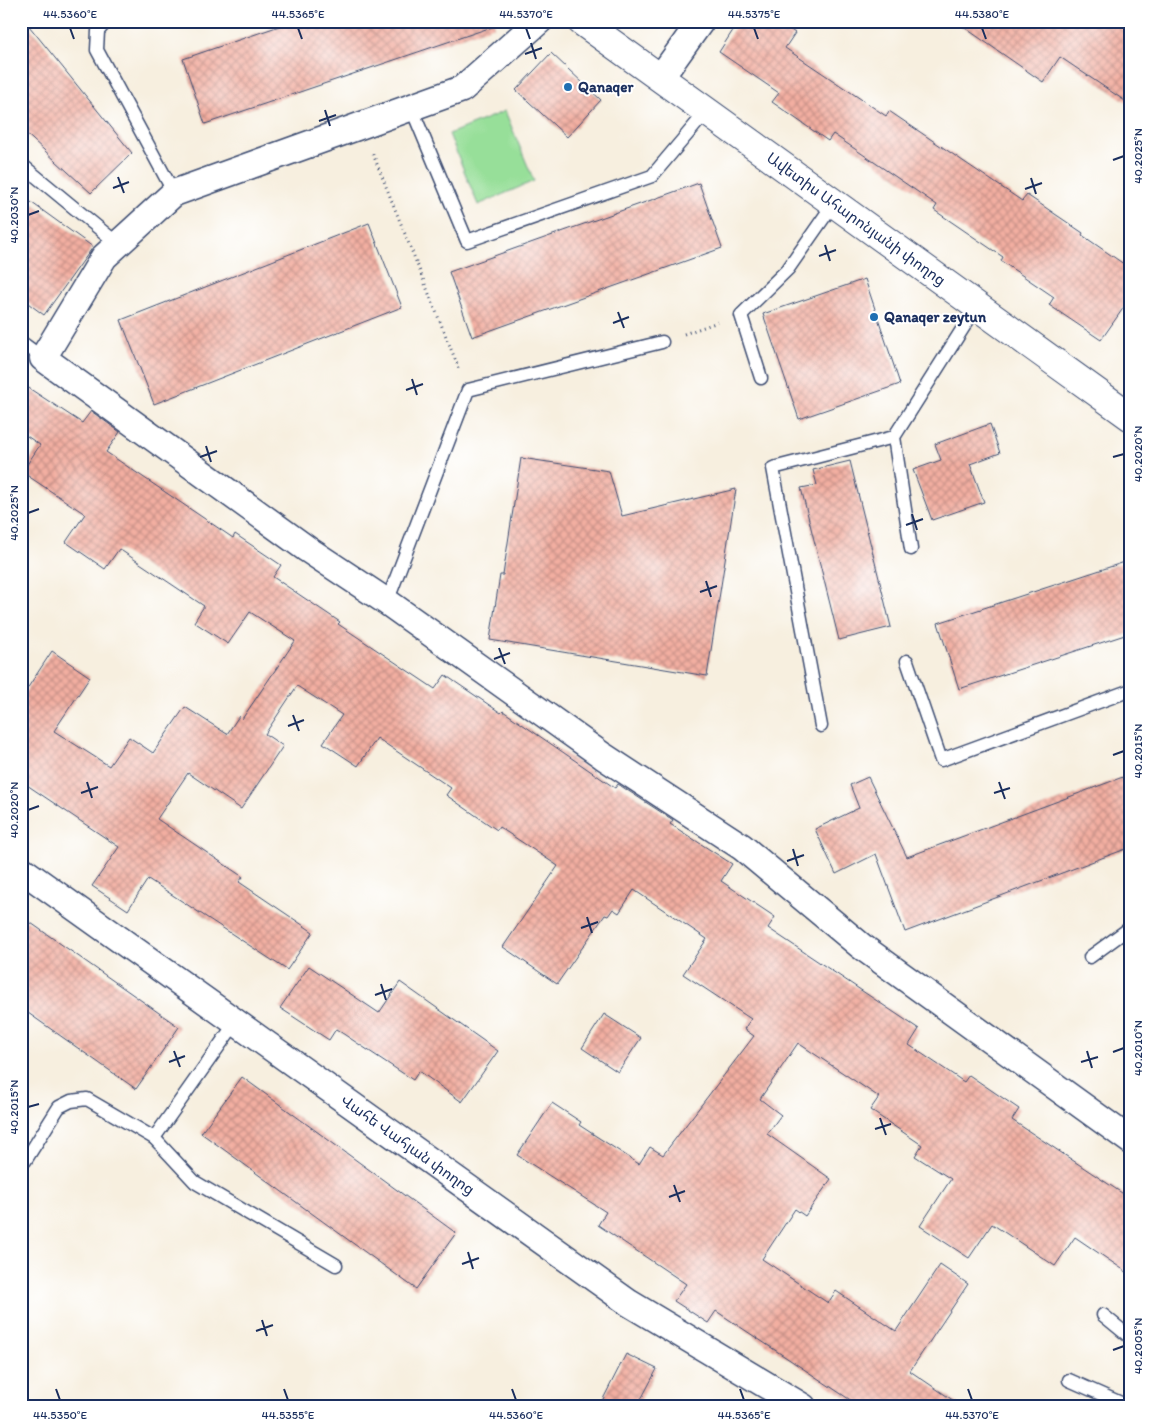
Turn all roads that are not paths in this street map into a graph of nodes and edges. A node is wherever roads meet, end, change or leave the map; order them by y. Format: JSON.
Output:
{"nodes":[{"id":1,"x":107,"y":21,"type":"edge"},
{"id":2,"x":539,"y":21,"type":"edge"},
{"id":3,"x":581,"y":21,"type":"edge"},
{"id":4,"x":701,"y":21,"type":"edge"},
{"id":5,"x":661,"y":77,"type":"junction"},
{"id":6,"x":411,"y":107,"type":"junction"},
{"id":7,"x":707,"y":111,"type":"junction"},
{"id":8,"x":21,"y":164,"type":"edge"},
{"id":9,"x":174,"y":193,"type":"junction"},
{"id":10,"x":834,"y":203,"type":"junction"},
{"id":11,"x":118,"y":244,"type":"junction"},
{"id":12,"x":977,"y":306,"type":"junction"},
{"id":13,"x":21,"y":342,"type":"edge"},
{"id":14,"x":662,"y":342,"type":"road end"},
{"id":15,"x":43,"y":358,"type":"junction"},
{"id":16,"x":761,"y":378,"type":"dead end"},
{"id":17,"x":1131,"y":418,"type":"edge"},
{"id":18,"x":894,"y":438,"type":"junction"},
{"id":19,"x":911,"y":549,"type":"dead end"},
{"id":20,"x":387,"y":602,"type":"junction"},
{"id":21,"x":907,"y":661,"type":"dead end"},
{"id":22,"x":1131,"y":690,"type":"edge"},
{"id":23,"x":822,"y":726,"type":"dead end"},
{"id":24,"x":21,"y":869,"type":"edge"},
{"id":25,"x":1131,"y":927,"type":"edge"},
{"id":26,"x":1090,"y":957,"type":"dead end"},
{"id":27,"x":236,"y":1022,"type":"junction"},
{"id":28,"x":154,"y":1138,"type":"junction"},
{"id":29,"x":1131,"y":1141,"type":"edge"},
{"id":30,"x":21,"y":1162,"type":"edge"},
{"id":31,"x":336,"y":1265,"type":"dead end"},
{"id":32,"x":1102,"y":1315,"type":"dead end"},
{"id":33,"x":1131,"y":1338,"type":"edge"},
{"id":34,"x":1068,"y":1380,"type":"dead end"},
{"id":35,"x":803,"y":1407,"type":"edge"},
{"id":36,"x":1130,"y":1407,"type":"edge"}],
"edges":[{"from":1,"to":9,"type":"lane"},
{"from":2,"to":6,"type":"street"},
{"from":3,"to":5,"type":"street","name":"Ավետիս Ահարոնյանի փողոց"},
{"from":4,"to":5,"type":"street"},
{"from":5,"to":7,"type":"street","name":"Ավետիս Ահարոնյանի փողոց"},
{"from":6,"to":7,"type":"lane"},
{"from":6,"to":9,"type":"street"},
{"from":7,"to":10,"type":"street","name":"Ավետիս Ահարոնյանի փողոց"},
{"from":8,"to":11,"type":"lane"},
{"from":9,"to":11,"type":"street"},
{"from":10,"to":12,"type":"street","name":"Ավետիս Ահարոնյանի փողոց"},
{"from":10,"to":16,"type":"lane"},
{"from":11,"to":15,"type":"street"},
{"from":12,"to":17,"type":"street","name":"Ավետիս Ահարոնյանի փողոց"},
{"from":12,"to":18,"type":"lane"},
{"from":13,"to":15,"type":"lane"},
{"from":14,"to":20,"type":"lane"},
{"from":15,"to":20,"type":"street"},
{"from":18,"to":19,"type":"lane"},
{"from":18,"to":23,"type":"lane"},
{"from":20,"to":29,"type":"street"},
{"from":21,"to":22,"type":"lane"},
{"from":24,"to":27,"type":"street","name":"Վահե Վահյան փողոց"},
{"from":25,"to":26,"type":"lane"},
{"from":27,"to":28,"type":"lane"},
{"from":27,"to":35,"type":"street","name":"Վահե Վահյան փողոց"},
{"from":28,"to":30,"type":"lane"},
{"from":28,"to":31,"type":"lane"},
{"from":32,"to":33,"type":"lane"},
{"from":34,"to":36,"type":"lane"}]}
